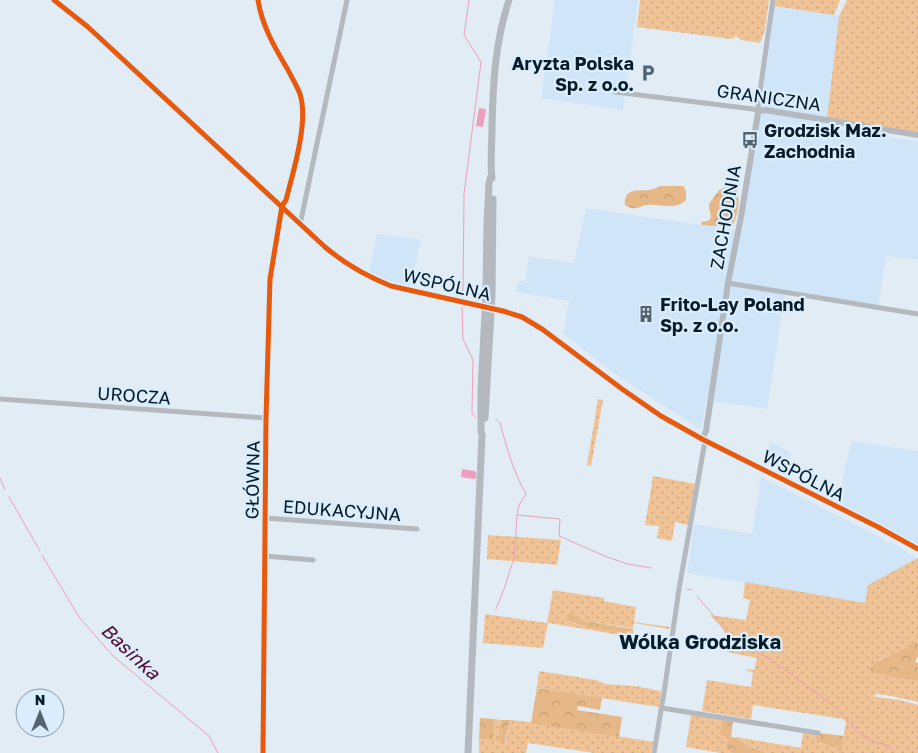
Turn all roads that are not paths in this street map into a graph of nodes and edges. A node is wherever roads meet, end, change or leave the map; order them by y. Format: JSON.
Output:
{"nodes":[{"id":1,"x":258,"y":0,"type":"edge"},
{"id":2,"x":347,"y":0,"type":"edge"},
{"id":3,"x":508,"y":0,"type":"edge"},
{"id":4,"x":773,"y":0,"type":"edge"},
{"id":5,"x":55,"y":1,"type":"edge"},
{"id":6,"x":615,"y":92,"type":"dead end"},
{"id":7,"x":759,"y":111,"type":"junction"},
{"id":8,"x":918,"y":135,"type":"edge"},
{"id":9,"x":282,"y":208,"type":"junction"},
{"id":10,"x":300,"y":224,"type":"junction"},
{"id":11,"x":728,"y":282,"type":"junction"},
{"id":12,"x":488,"y":307,"type":"junction"},
{"id":13,"x":918,"y":314,"type":"edge"},
{"id":14,"x":0,"y":399,"type":"edge"},
{"id":15,"x":266,"y":418,"type":"junction"},
{"id":16,"x":703,"y":440,"type":"junction"},
{"id":17,"x":265,"y":518,"type":"junction"},
{"id":18,"x":417,"y":529,"type":"dead end"},
{"id":19,"x":918,"y":549,"type":"edge"},
{"id":20,"x":265,"y":556,"type":"junction"},
{"id":21,"x":313,"y":560,"type":"dead end"},
{"id":22,"x":662,"y":708,"type":"junction"},
{"id":23,"x":818,"y":733,"type":"dead end"},
{"id":24,"x":263,"y":753,"type":"edge"},
{"id":25,"x":468,"y":753,"type":"edge"},
{"id":26,"x":654,"y":753,"type":"edge"}],
"edges":[{"from":1,"to":9,"type":"street","name":"GŁÓWNA"},
{"from":2,"to":10,"type":"street"},
{"from":3,"to":12,"type":"main road"},
{"from":4,"to":7,"type":"street","name":"ZACHODNIA"},
{"from":5,"to":9,"type":"street","name":"WSPÓLNA"},
{"from":6,"to":7,"type":"street","name":"GRANICZNA"},
{"from":7,"to":8,"type":"street","name":"GRANICZNA"},
{"from":7,"to":11,"type":"street","name":"ZACHODNIA"},
{"from":9,"to":10,"type":"street","name":"WSPÓLNA"},
{"from":9,"to":15,"type":"street","name":"GŁÓWNA"},
{"from":10,"to":12,"type":"street","name":"WSPÓLNA"},
{"from":11,"to":13,"type":"street"},
{"from":11,"to":16,"type":"street","name":"ZACHODNIA"},
{"from":12,"to":16,"type":"street","name":"WSPÓLNA"},
{"from":12,"to":25,"type":"main road"},
{"from":14,"to":15,"type":"street","name":"UROCZA"},
{"from":15,"to":17,"type":"street","name":"GŁÓWNA"},
{"from":16,"to":19,"type":"street","name":"WSPÓLNA"},
{"from":16,"to":22,"type":"street"},
{"from":17,"to":18,"type":"street","name":"EDUKACYJNA"},
{"from":17,"to":20,"type":"street","name":"GŁÓWNA"},
{"from":20,"to":21,"type":"street"},
{"from":20,"to":24,"type":"street","name":"GŁÓWNA"},
{"from":22,"to":23,"type":"street"},
{"from":22,"to":26,"type":"street"}]}
